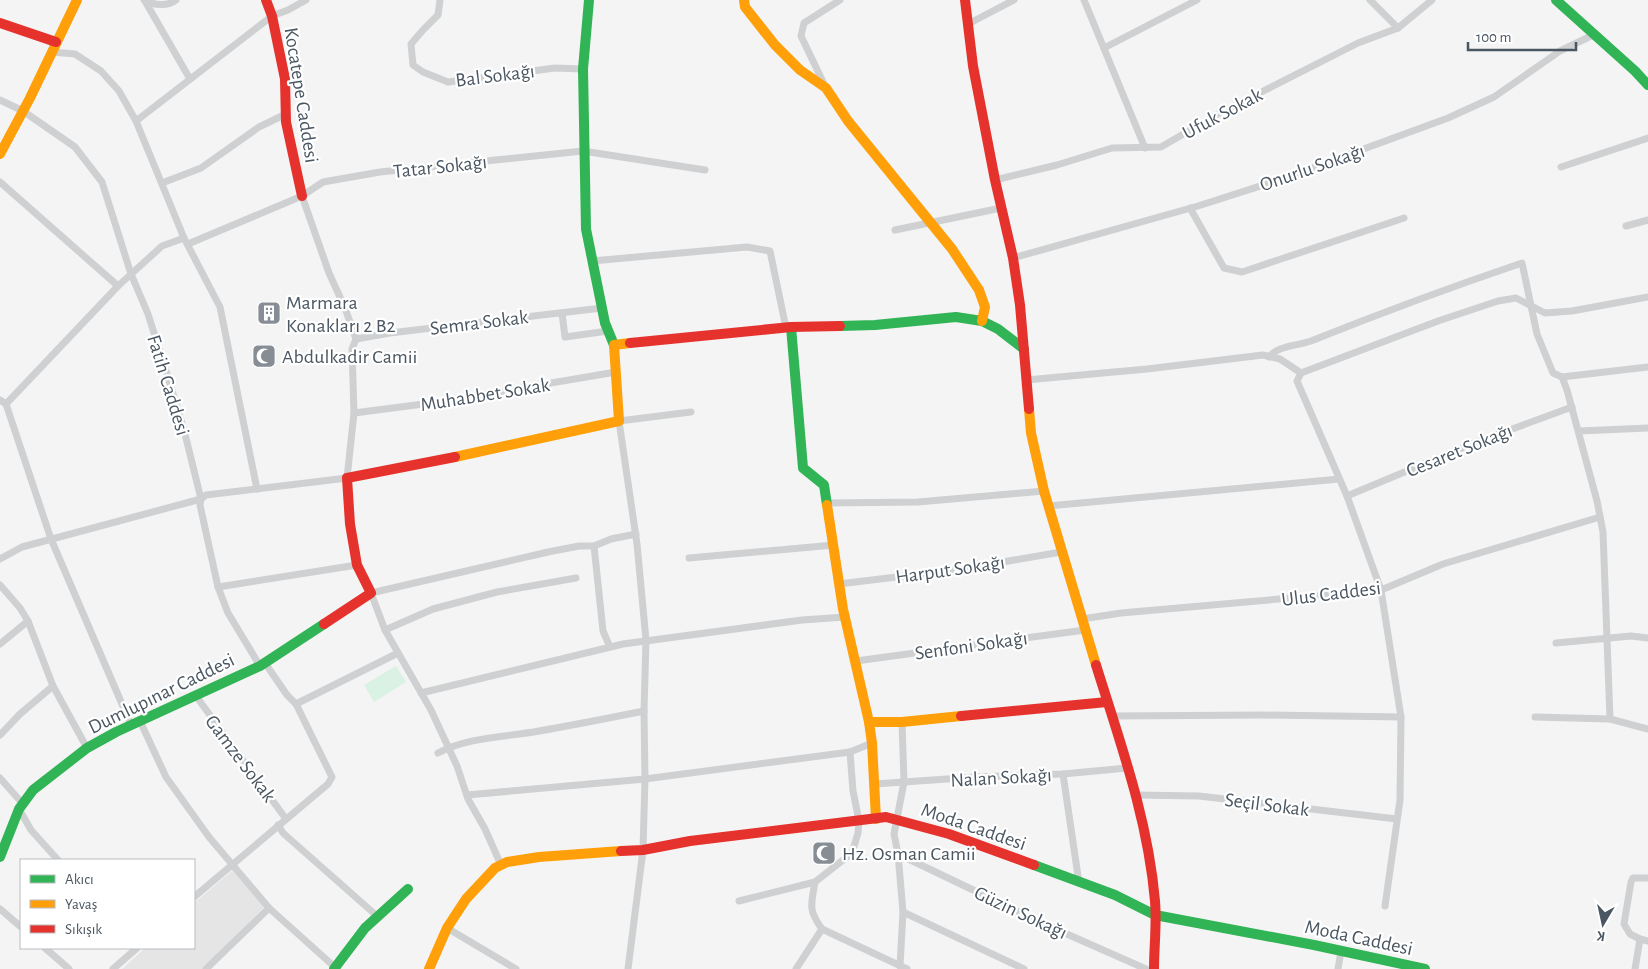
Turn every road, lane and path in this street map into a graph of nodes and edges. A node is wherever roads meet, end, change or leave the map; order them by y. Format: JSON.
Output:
{"nodes":[{"id":1,"x":176,"y":0,"type":"edge"},
{"id":2,"x":266,"y":0,"type":"edge"},
{"id":3,"x":306,"y":0,"type":"edge"},
{"id":4,"x":440,"y":0,"type":"edge"},
{"id":5,"x":589,"y":0,"type":"edge"},
{"id":6,"x":744,"y":0,"type":"edge"},
{"id":7,"x":840,"y":0,"type":"edge"},
{"id":8,"x":965,"y":0,"type":"edge"},
{"id":9,"x":1014,"y":0,"type":"edge"},
{"id":10,"x":1084,"y":0,"type":"edge"},
{"id":11,"x":1197,"y":0,"type":"edge"},
{"id":12,"x":1370,"y":0,"type":"edge"},
{"id":13,"x":1432,"y":0,"type":"edge"},
{"id":14,"x":74,"y":1,"type":"edge"},
{"id":15,"x":144,"y":1,"type":"edge"},
{"id":16,"x":1563,"y":2,"type":"edge"},
{"id":17,"x":272,"y":16,"type":"junction"},
{"id":18,"x":0,"y":23,"type":"edge"},
{"id":19,"x":968,"y":24,"type":"junction"},
{"id":20,"x":1398,"y":28,"type":"junction"},
{"id":21,"x":1593,"y":34,"type":"junction"},
{"id":22,"x":56,"y":42,"type":"junction"},
{"id":23,"x":1104,"y":48,"type":"junction"},
{"id":24,"x":51,"y":52,"type":"junction"},
{"id":25,"x":583,"y":70,"type":"junction"},
{"id":26,"x":190,"y":79,"type":"junction"},
{"id":27,"x":1648,"y":85,"type":"edge"},
{"id":28,"x":826,"y":88,"type":"junction"},
{"id":29,"x":0,"y":100,"type":"edge"},
{"id":30,"x":23,"y":111,"type":"junction"},
{"id":31,"x":286,"y":114,"type":"junction"},
{"id":32,"x":136,"y":120,"type":"junction"},
{"id":33,"x":1648,"y":138,"type":"edge"},
{"id":34,"x":1145,"y":148,"type":"junction"},
{"id":35,"x":584,"y":151,"type":"junction"},
{"id":36,"x":0,"y":154,"type":"edge"},
{"id":37,"x":1561,"y":167,"type":"dead end"},
{"id":38,"x":705,"y":170,"type":"dead end"},
{"id":39,"x":995,"y":180,"type":"junction"},
{"id":40,"x":0,"y":182,"type":"edge"},
{"id":41,"x":162,"y":183,"type":"junction"},
{"id":42,"x":302,"y":196,"type":"junction"},
{"id":43,"x":1001,"y":208,"type":"junction"},
{"id":44,"x":1190,"y":208,"type":"junction"},
{"id":45,"x":1404,"y":218,"type":"dead end"},
{"id":46,"x":1648,"y":220,"type":"edge"},
{"id":47,"x":931,"y":224,"type":"junction"},
{"id":48,"x":1626,"y":226,"type":"dead end"},
{"id":49,"x":895,"y":230,"type":"dead end"},
{"id":50,"x":186,"y":241,"type":"junction"},
{"id":51,"x":1013,"y":258,"type":"junction"},
{"id":52,"x":592,"y":261,"type":"junction"},
{"id":53,"x":131,"y":274,"type":"junction"},
{"id":54,"x":118,"y":286,"type":"junction"},
{"id":55,"x":1648,"y":297,"type":"edge"},
{"id":56,"x":1532,"y":305,"type":"junction"},
{"id":57,"x":602,"y":308,"type":"junction"},
{"id":58,"x":562,"y":313,"type":"junction"},
{"id":59,"x":982,"y":321,"type":"junction"},
{"id":60,"x":788,"y":328,"type":"junction"},
{"id":61,"x":608,"y":331,"type":"junction"},
{"id":62,"x":356,"y":339,"type":"junction"},
{"id":63,"x":614,"y":346,"type":"junction"},
{"id":64,"x":1024,"y":349,"type":"junction"},
{"id":65,"x":1269,"y":357,"type":"junction"},
{"id":66,"x":1648,"y":367,"type":"edge"},
{"id":67,"x":616,"y":372,"type":"junction"},
{"id":68,"x":1301,"y":373,"type":"junction"},
{"id":69,"x":1562,"y":377,"type":"junction"},
{"id":70,"x":1026,"y":380,"type":"junction"},
{"id":71,"x":3,"y":402,"type":"edge"},
{"id":72,"x":1572,"y":407,"type":"junction"},
{"id":73,"x":691,"y":412,"type":"dead end"},
{"id":74,"x":354,"y":413,"type":"junction"},
{"id":75,"x":619,"y":421,"type":"junction"},
{"id":76,"x":1648,"y":428,"type":"edge"},
{"id":77,"x":1579,"y":432,"type":"junction"},
{"id":78,"x":347,"y":478,"type":"junction"},
{"id":79,"x":1339,"y":479,"type":"junction"},
{"id":80,"x":257,"y":489,"type":"junction"},
{"id":81,"x":1044,"y":491,"type":"junction"},
{"id":82,"x":1346,"y":496,"type":"junction"},
{"id":83,"x":200,"y":499,"type":"junction"},
{"id":84,"x":827,"y":503,"type":"junction"},
{"id":85,"x":1048,"y":506,"type":"junction"},
{"id":86,"x":1600,"y":517,"type":"junction"},
{"id":87,"x":636,"y":534,"type":"junction"},
{"id":88,"x":51,"y":539,"type":"junction"},
{"id":89,"x":834,"y":545,"type":"junction"},
{"id":90,"x":594,"y":546,"type":"junction"},
{"id":91,"x":1061,"y":552,"type":"junction"},
{"id":92,"x":689,"y":558,"type":"dead end"},
{"id":93,"x":0,"y":560,"type":"edge"},
{"id":94,"x":357,"y":565,"type":"junction"},
{"id":95,"x":576,"y":578,"type":"dead end"},
{"id":96,"x":839,"y":584,"type":"junction"},
{"id":97,"x":0,"y":586,"type":"edge"},
{"id":98,"x":218,"y":587,"type":"junction"},
{"id":99,"x":1380,"y":590,"type":"junction"},
{"id":100,"x":372,"y":593,"type":"junction"},
{"id":101,"x":845,"y":617,"type":"junction"},
{"id":102,"x":28,"y":621,"type":"junction"},
{"id":103,"x":1083,"y":625,"type":"junction"},
{"id":104,"x":385,"y":630,"type":"junction"},
{"id":105,"x":1648,"y":638,"type":"edge"},
{"id":106,"x":1607,"y":639,"type":"junction"},
{"id":107,"x":646,"y":640,"type":"junction"},
{"id":108,"x":1556,"y":643,"type":"dead end"},
{"id":109,"x":0,"y":644,"type":"edge"},
{"id":110,"x":610,"y":647,"type":"junction"},
{"id":111,"x":398,"y":653,"type":"junction"},
{"id":112,"x":856,"y":661,"type":"junction"},
{"id":113,"x":263,"y":664,"type":"junction"},
{"id":114,"x":53,"y":686,"type":"junction"},
{"id":115,"x":421,"y":693,"type":"junction"},
{"id":116,"x":196,"y":696,"type":"junction"},
{"id":117,"x":1106,"y":702,"type":"junction"},
{"id":118,"x":296,"y":704,"type":"junction"},
{"id":119,"x":644,"y":711,"type":"junction"},
{"id":120,"x":1111,"y":716,"type":"junction"},
{"id":121,"x":1535,"y":716,"type":"dead end"},
{"id":122,"x":1401,"y":718,"type":"junction"},
{"id":123,"x":1610,"y":719,"type":"junction"},
{"id":124,"x":869,"y":722,"type":"junction"},
{"id":125,"x":902,"y":722,"type":"junction"},
{"id":126,"x":136,"y":723,"type":"junction"},
{"id":127,"x":1648,"y":729,"type":"edge"},
{"id":128,"x":0,"y":735,"type":"edge"},
{"id":129,"x":872,"y":743,"type":"junction"},
{"id":130,"x":448,"y":747,"type":"junction"},
{"id":131,"x":87,"y":748,"type":"junction"},
{"id":132,"x":850,"y":752,"type":"junction"},
{"id":133,"x":438,"y":753,"type":"dead end"},
{"id":134,"x":1128,"y":768,"type":"junction"},
{"id":135,"x":1063,"y":774,"type":"junction"},
{"id":136,"x":0,"y":778,"type":"edge"},
{"id":137,"x":645,"y":779,"type":"junction"},
{"id":138,"x":904,"y":782,"type":"junction"},
{"id":139,"x":875,"y":784,"type":"junction"},
{"id":140,"x":1136,"y":795,"type":"junction"},
{"id":141,"x":467,"y":796,"type":"junction"},
{"id":142,"x":21,"y":807,"type":"junction"},
{"id":143,"x":286,"y":818,"type":"junction"},
{"id":144,"x":876,"y":819,"type":"junction"},
{"id":145,"x":897,"y":819,"type":"junction"},
{"id":146,"x":1397,"y":819,"type":"junction"},
{"id":147,"x":859,"y":821,"type":"junction"},
{"id":148,"x":278,"y":825,"type":"junction"},
{"id":149,"x":643,"y":850,"type":"junction"},
{"id":150,"x":898,"y":854,"type":"junction"},
{"id":151,"x":0,"y":857,"type":"edge"},
{"id":152,"x":57,"y":859,"type":"edge"},
{"id":153,"x":231,"y":865,"type":"junction"},
{"id":154,"x":501,"y":865,"type":"junction"},
{"id":155,"x":1648,"y":878,"type":"edge"},
{"id":156,"x":815,"y":882,"type":"junction"},
{"id":157,"x":1079,"y":883,"type":"junction"},
{"id":158,"x":408,"y":889,"type":"dead end"},
{"id":159,"x":195,"y":896,"type":"edge"},
{"id":160,"x":739,"y":901,"type":"dead end"},
{"id":161,"x":1385,"y":906,"type":"dead end"},
{"id":162,"x":0,"y":908,"type":"edge"},
{"id":163,"x":269,"y":908,"type":"junction"},
{"id":164,"x":903,"y":912,"type":"junction"},
{"id":165,"x":1155,"y":915,"type":"junction"},
{"id":166,"x":377,"y":916,"type":"junction"},
{"id":167,"x":20,"y":926,"type":"edge"},
{"id":168,"x":447,"y":928,"type":"junction"},
{"id":169,"x":822,"y":929,"type":"junction"},
{"id":170,"x":1640,"y":939,"type":"junction"},
{"id":171,"x":1648,"y":941,"type":"edge"},
{"id":172,"x":46,"y":949,"type":"edge"},
{"id":173,"x":135,"y":949,"type":"edge"},
{"id":174,"x":1341,"y":951,"type":"junction"},
{"id":175,"x":903,"y":967,"type":"edge"},
{"id":176,"x":1401,"y":967,"type":"edge"},
{"id":177,"x":69,"y":969,"type":"edge"},
{"id":178,"x":113,"y":969,"type":"edge"},
{"id":179,"x":206,"y":969,"type":"edge"},
{"id":180,"x":335,"y":969,"type":"edge"},
{"id":181,"x":429,"y":969,"type":"edge"},
{"id":182,"x":516,"y":969,"type":"edge"},
{"id":183,"x":628,"y":969,"type":"edge"},
{"id":184,"x":796,"y":969,"type":"edge"},
{"id":185,"x":1024,"y":969,"type":"edge"},
{"id":186,"x":1146,"y":969,"type":"edge"},
{"id":187,"x":1154,"y":969,"type":"edge"},
{"id":188,"x":1338,"y":969,"type":"edge"},
{"id":189,"x":1425,"y":969,"type":"edge"},
{"id":190,"x":1635,"y":969,"type":"edge"}],
"edges":[{"from":1,"to":15,"type":"street"},
{"from":2,"to":17,"type":"street","name":"Kocatepe Caddesi"},
{"from":3,"to":17,"type":"street"},
{"from":4,"to":25,"type":"street","name":"Bal Sokağı"},
{"from":5,"to":25,"type":"street"},
{"from":6,"to":28,"type":"street"},
{"from":7,"to":28,"type":"street"},
{"from":8,"to":19,"type":"street"},
{"from":9,"to":19,"type":"street"},
{"from":10,"to":23,"type":"street"},
{"from":11,"to":23,"type":"street"},
{"from":12,"to":20,"type":"street"},
{"from":13,"to":20,"type":"street","name":"Ufuk Sokak"},
{"from":14,"to":22,"type":"street"},
{"from":15,"to":26,"type":"street"},
{"from":16,"to":21,"type":"street"},
{"from":17,"to":26,"type":"street"},
{"from":17,"to":31,"type":"street","name":"Kocatepe Caddesi"},
{"from":18,"to":22,"type":"street"},
{"from":19,"to":39,"type":"street"},
{"from":20,"to":34,"type":"street","name":"Ufuk Sokak"},
{"from":21,"to":27,"type":"street"},
{"from":21,"to":44,"type":"street","name":"Onurlu Sokağı"},
{"from":22,"to":24,"type":"street"},
{"from":23,"to":34,"type":"street"},
{"from":24,"to":30,"type":"street"},
{"from":24,"to":32,"type":"street"},
{"from":25,"to":35,"type":"street"},
{"from":26,"to":32,"type":"street"},
{"from":28,"to":47,"type":"street"},
{"from":29,"to":30,"type":"street","name":"Fatih Caddesi"},
{"from":30,"to":36,"type":"street"},
{"from":30,"to":53,"type":"street","name":"Fatih Caddesi"},
{"from":31,"to":41,"type":"street"},
{"from":31,"to":42,"type":"street","name":"Kocatepe Caddesi"},
{"from":32,"to":41,"type":"street"},
{"from":33,"to":37,"type":"street"},
{"from":34,"to":39,"type":"street","name":"Ufuk Sokak"},
{"from":35,"to":38,"type":"street","name":"Tatar Sokağı"},
{"from":35,"to":42,"type":"street","name":"Tatar Sokağı"},
{"from":35,"to":52,"type":"street"},
{"from":39,"to":43,"type":"street"},
{"from":40,"to":54,"type":"street"},
{"from":41,"to":50,"type":"street"},
{"from":42,"to":50,"type":"street","name":"Tatar Sokağı"},
{"from":42,"to":62,"type":"street"},
{"from":43,"to":47,"type":"street"},
{"from":43,"to":51,"type":"street"},
{"from":44,"to":45,"type":"street"},
{"from":44,"to":51,"type":"street","name":"Onurlu Sokağı"},
{"from":46,"to":48,"type":"street"},
{"from":47,"to":49,"type":"street"},
{"from":47,"to":59,"type":"street"},
{"from":50,"to":53,"type":"street","name":"Tatar Sokağı"},
{"from":50,"to":80,"type":"street"},
{"from":51,"to":64,"type":"street"},
{"from":52,"to":57,"type":"street"},
{"from":52,"to":60,"type":"street"},
{"from":53,"to":54,"type":"street","name":"Tatar Sokağı"},
{"from":53,"to":83,"type":"street","name":"Fatih Caddesi"},
{"from":54,"to":71,"type":"street","name":"Tatar Sokağı"},
{"from":55,"to":56,"type":"street"},
{"from":56,"to":65,"type":"street"},
{"from":56,"to":68,"type":"street"},
{"from":56,"to":69,"type":"street"},
{"from":57,"to":58,"type":"street","name":"Semra Sokak"},
{"from":57,"to":61,"type":"street"},
{"from":58,"to":61,"type":"street"},
{"from":58,"to":62,"type":"street","name":"Semra Sokak"},
{"from":59,"to":60,"type":"street"},
{"from":59,"to":64,"type":"street"},
{"from":60,"to":63,"type":"street"},
{"from":60,"to":84,"type":"street"},
{"from":61,"to":63,"type":"street"},
{"from":62,"to":74,"type":"street"},
{"from":63,"to":67,"type":"street"},
{"from":64,"to":70,"type":"street"},
{"from":65,"to":68,"type":"street"},
{"from":65,"to":70,"type":"street"},
{"from":66,"to":69,"type":"street"},
{"from":67,"to":74,"type":"street","name":"Muhabbet Sokak"},
{"from":67,"to":75,"type":"street"},
{"from":68,"to":79,"type":"street"},
{"from":69,"to":72,"type":"street"},
{"from":70,"to":81,"type":"street"},
{"from":71,"to":88,"type":"street"},
{"from":72,"to":77,"type":"street"},
{"from":72,"to":82,"type":"street","name":"Cesaret Sokağı"},
{"from":73,"to":75,"type":"street"},
{"from":74,"to":78,"type":"street"},
{"from":75,"to":78,"type":"street"},
{"from":75,"to":87,"type":"street"},
{"from":76,"to":77,"type":"street"},
{"from":77,"to":86,"type":"street"},
{"from":78,"to":80,"type":"street"},
{"from":78,"to":94,"type":"street"},
{"from":79,"to":82,"type":"street"},
{"from":79,"to":85,"type":"street"},
{"from":80,"to":83,"type":"street"},
{"from":81,"to":84,"type":"street"},
{"from":81,"to":85,"type":"street"},
{"from":82,"to":99,"type":"street"},
{"from":83,"to":88,"type":"street"},
{"from":83,"to":98,"type":"street","name":"Fatih Caddesi"},
{"from":84,"to":89,"type":"street"},
{"from":85,"to":91,"type":"street"},
{"from":86,"to":99,"type":"street","name":"Ulus Caddesi"},
{"from":86,"to":106,"type":"street"},
{"from":87,"to":90,"type":"street"},
{"from":87,"to":107,"type":"street"},
{"from":88,"to":93,"type":"street"},
{"from":88,"to":126,"type":"street"},
{"from":89,"to":92,"type":"street"},
{"from":89,"to":96,"type":"street"},
{"from":90,"to":100,"type":"street"},
{"from":90,"to":110,"type":"street"},
{"from":91,"to":96,"type":"street","name":"Harput Sokağı"},
{"from":91,"to":103,"type":"street"},
{"from":94,"to":98,"type":"street"},
{"from":94,"to":100,"type":"street"},
{"from":95,"to":104,"type":"street"},
{"from":96,"to":101,"type":"street"},
{"from":97,"to":102,"type":"street"},
{"from":98,"to":113,"type":"street","name":"Fatih Caddesi"},
{"from":99,"to":103,"type":"street","name":"Ulus Caddesi"},
{"from":99,"to":122,"type":"street"},
{"from":100,"to":104,"type":"street"},
{"from":100,"to":113,"type":"street","name":"Dumlupınar Caddesi"},
{"from":101,"to":107,"type":"street"},
{"from":101,"to":112,"type":"street"},
{"from":102,"to":109,"type":"street"},
{"from":102,"to":114,"type":"street"},
{"from":103,"to":112,"type":"street","name":"Senfoni Sokağı"},
{"from":103,"to":117,"type":"street"},
{"from":104,"to":111,"type":"street"},
{"from":105,"to":106,"type":"street"},
{"from":106,"to":108,"type":"street"},
{"from":106,"to":123,"type":"street"},
{"from":107,"to":110,"type":"street"},
{"from":107,"to":119,"type":"street"},
{"from":110,"to":115,"type":"street"},
{"from":111,"to":115,"type":"street"},
{"from":111,"to":118,"type":"street"},
{"from":112,"to":124,"type":"street"},
{"from":113,"to":116,"type":"street","name":"Dumlupınar Caddesi"},
{"from":113,"to":118,"type":"street","name":"Fatih Caddesi"},
{"from":114,"to":128,"type":"street"},
{"from":114,"to":131,"type":"street"},
{"from":115,"to":130,"type":"street"},
{"from":116,"to":126,"type":"street","name":"Dumlupınar Caddesi"},
{"from":116,"to":143,"type":"street","name":"Gamze Sokak"},
{"from":117,"to":120,"type":"street"},
{"from":117,"to":125,"type":"street"},
{"from":118,"to":143,"type":"street","name":"Fatih Caddesi"},
{"from":119,"to":130,"type":"street"},
{"from":119,"to":137,"type":"street"},
{"from":120,"to":122,"type":"street"},
{"from":120,"to":134,"type":"street"},
{"from":121,"to":123,"type":"street"},
{"from":122,"to":146,"type":"street"},
{"from":123,"to":127,"type":"street"},
{"from":124,"to":125,"type":"street"},
{"from":124,"to":129,"type":"street"},
{"from":125,"to":138,"type":"street"},
{"from":126,"to":131,"type":"street","name":"Dumlupınar Caddesi"},
{"from":126,"to":153,"type":"street"},
{"from":129,"to":132,"type":"street"},
{"from":129,"to":139,"type":"street"},
{"from":130,"to":133,"type":"street"},
{"from":130,"to":141,"type":"street"},
{"from":131,"to":142,"type":"street","name":"Dumlupınar Caddesi"},
{"from":132,"to":137,"type":"street"},
{"from":132,"to":147,"type":"street"},
{"from":134,"to":135,"type":"street","name":"Nalan Sokağı"},
{"from":134,"to":140,"type":"street"},
{"from":135,"to":138,"type":"street","name":"Nalan Sokağı"},
{"from":135,"to":157,"type":"street"},
{"from":136,"to":142,"type":"street"},
{"from":137,"to":141,"type":"street"},
{"from":137,"to":149,"type":"street"},
{"from":138,"to":139,"type":"street","name":"Nalan Sokağı"},
{"from":138,"to":145,"type":"street"},
{"from":139,"to":144,"type":"street"},
{"from":140,"to":146,"type":"street","name":"Seçil Sokak"},
{"from":140,"to":165,"type":"street"},
{"from":141,"to":154,"type":"street"},
{"from":142,"to":151,"type":"street","name":"Dumlupınar Caddesi"},
{"from":142,"to":152,"type":"street"},
{"from":143,"to":148,"type":"street"},
{"from":144,"to":145,"type":"street","name":"Moda Caddesi"},
{"from":144,"to":147,"type":"street","name":"Moda Caddesi"},
{"from":145,"to":150,"type":"street"},
{"from":145,"to":157,"type":"street","name":"Moda Caddesi"},
{"from":146,"to":161,"type":"street"},
{"from":147,"to":149,"type":"street","name":"Moda Caddesi"},
{"from":147,"to":156,"type":"street"},
{"from":148,"to":153,"type":"street"},
{"from":148,"to":166,"type":"street"},
{"from":149,"to":154,"type":"street","name":"Moda Caddesi"},
{"from":149,"to":183,"type":"street"},
{"from":150,"to":164,"type":"street"},
{"from":150,"to":186,"type":"street","name":"Güzin Sokağı"},
{"from":153,"to":159,"type":"street"},
{"from":153,"to":163,"type":"street"},
{"from":154,"to":168,"type":"street"},
{"from":155,"to":170,"type":"street"},
{"from":156,"to":160,"type":"street"},
{"from":156,"to":169,"type":"street"},
{"from":157,"to":165,"type":"street","name":"Moda Caddesi"},
{"from":158,"to":166,"type":"street"},
{"from":162,"to":167,"type":"street"},
{"from":163,"to":179,"type":"street"},
{"from":163,"to":180,"type":"street"},
{"from":164,"to":175,"type":"street"},
{"from":164,"to":185,"type":"street"},
{"from":165,"to":174,"type":"street","name":"Moda Caddesi"},
{"from":165,"to":187,"type":"street"},
{"from":166,"to":180,"type":"street"},
{"from":168,"to":181,"type":"street"},
{"from":168,"to":182,"type":"street"},
{"from":169,"to":175,"type":"street"},
{"from":169,"to":184,"type":"street"},
{"from":170,"to":171,"type":"street"},
{"from":170,"to":190,"type":"street"},
{"from":172,"to":177,"type":"street"},
{"from":173,"to":178,"type":"street"},
{"from":174,"to":176,"type":"street","name":"Moda Caddesi"},
{"from":174,"to":188,"type":"street"},
{"from":176,"to":189,"type":"street","name":"Moda Caddesi"}]}
